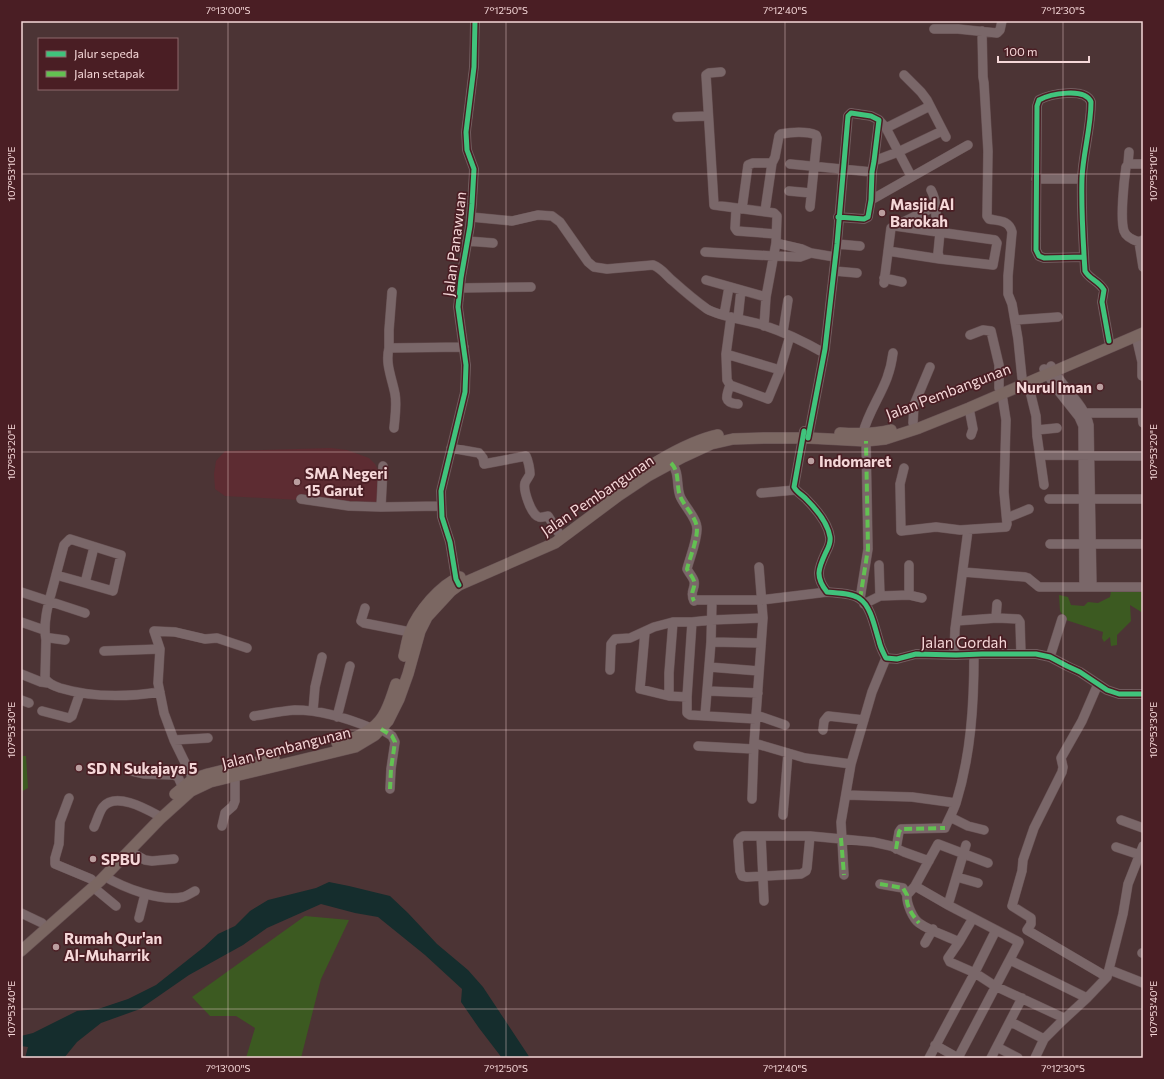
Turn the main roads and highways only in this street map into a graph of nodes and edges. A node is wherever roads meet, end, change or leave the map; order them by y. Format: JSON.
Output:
{"nodes":[{"id":1,"x":1143,"y":326,"type":"edge"},
{"id":2,"x":1140,"y":335,"type":"edge"},
{"id":3,"x":1049,"y":370,"type":"junction"},
{"id":4,"x":1001,"y":391,"type":"junction"},
{"id":5,"x":864,"y":437,"type":"junction"},
{"id":6,"x":682,"y":453,"type":"junction"},
{"id":7,"x":608,"y":499,"type":"junction"},
{"id":8,"x":457,"y":582,"type":"junction"},
{"id":9,"x":376,"y":729,"type":"junction"},
{"id":10,"x":250,"y":768,"type":"junction"},
{"id":11,"x":158,"y":815,"type":"junction"},
{"id":12,"x":96,"y":882,"type":"junction"},
{"id":13,"x":21,"y":941,"type":"edge"},
{"id":14,"x":21,"y":951,"type":"edge"}],
"edges":[{"from":1,"to":3,"type":"main road","name":"Jalan Pembangunan"},
{"from":2,"to":3,"type":"main road","name":"Jalan Pembangunan"},
{"from":3,"to":4,"type":"main road","name":"Jalan Pembangunan"},
{"from":4,"to":5,"type":"main road","name":"Jalan Pembangunan"},
{"from":4,"to":5,"type":"main road","name":"Jalan Pembangunan"},
{"from":5,"to":6,"type":"main road","name":"Jalan Pembangunan"},
{"from":6,"to":7,"type":"main road","name":"Jalan Pembangunan"},
{"from":6,"to":7,"type":"main road","name":"Jalan Pembangunan"},
{"from":7,"to":8,"type":"main road","name":"Jalan Pembangunan"},
{"from":7,"to":8,"type":"main road","name":"Jalan Pembangunan"},
{"from":8,"to":9,"type":"main road","name":"Jalan Pembangunan"},
{"from":8,"to":9,"type":"main road","name":"Jalan Pembangunan"},
{"from":9,"to":10,"type":"main road","name":"Jalan Pembangunan"},
{"from":10,"to":11,"type":"main road","name":"Jalan Pembangunan"},
{"from":10,"to":11,"type":"main road","name":"Jalan Pembangunan"},
{"from":11,"to":12,"type":"main road","name":"Jalan Pembangunan"},
{"from":11,"to":12,"type":"main road","name":"Jalan Pembangunan"},
{"from":12,"to":13,"type":"main road","name":"Jalan Pembangunan"},
{"from":12,"to":14,"type":"main road","name":"Jalan Pembangunan"}]}
